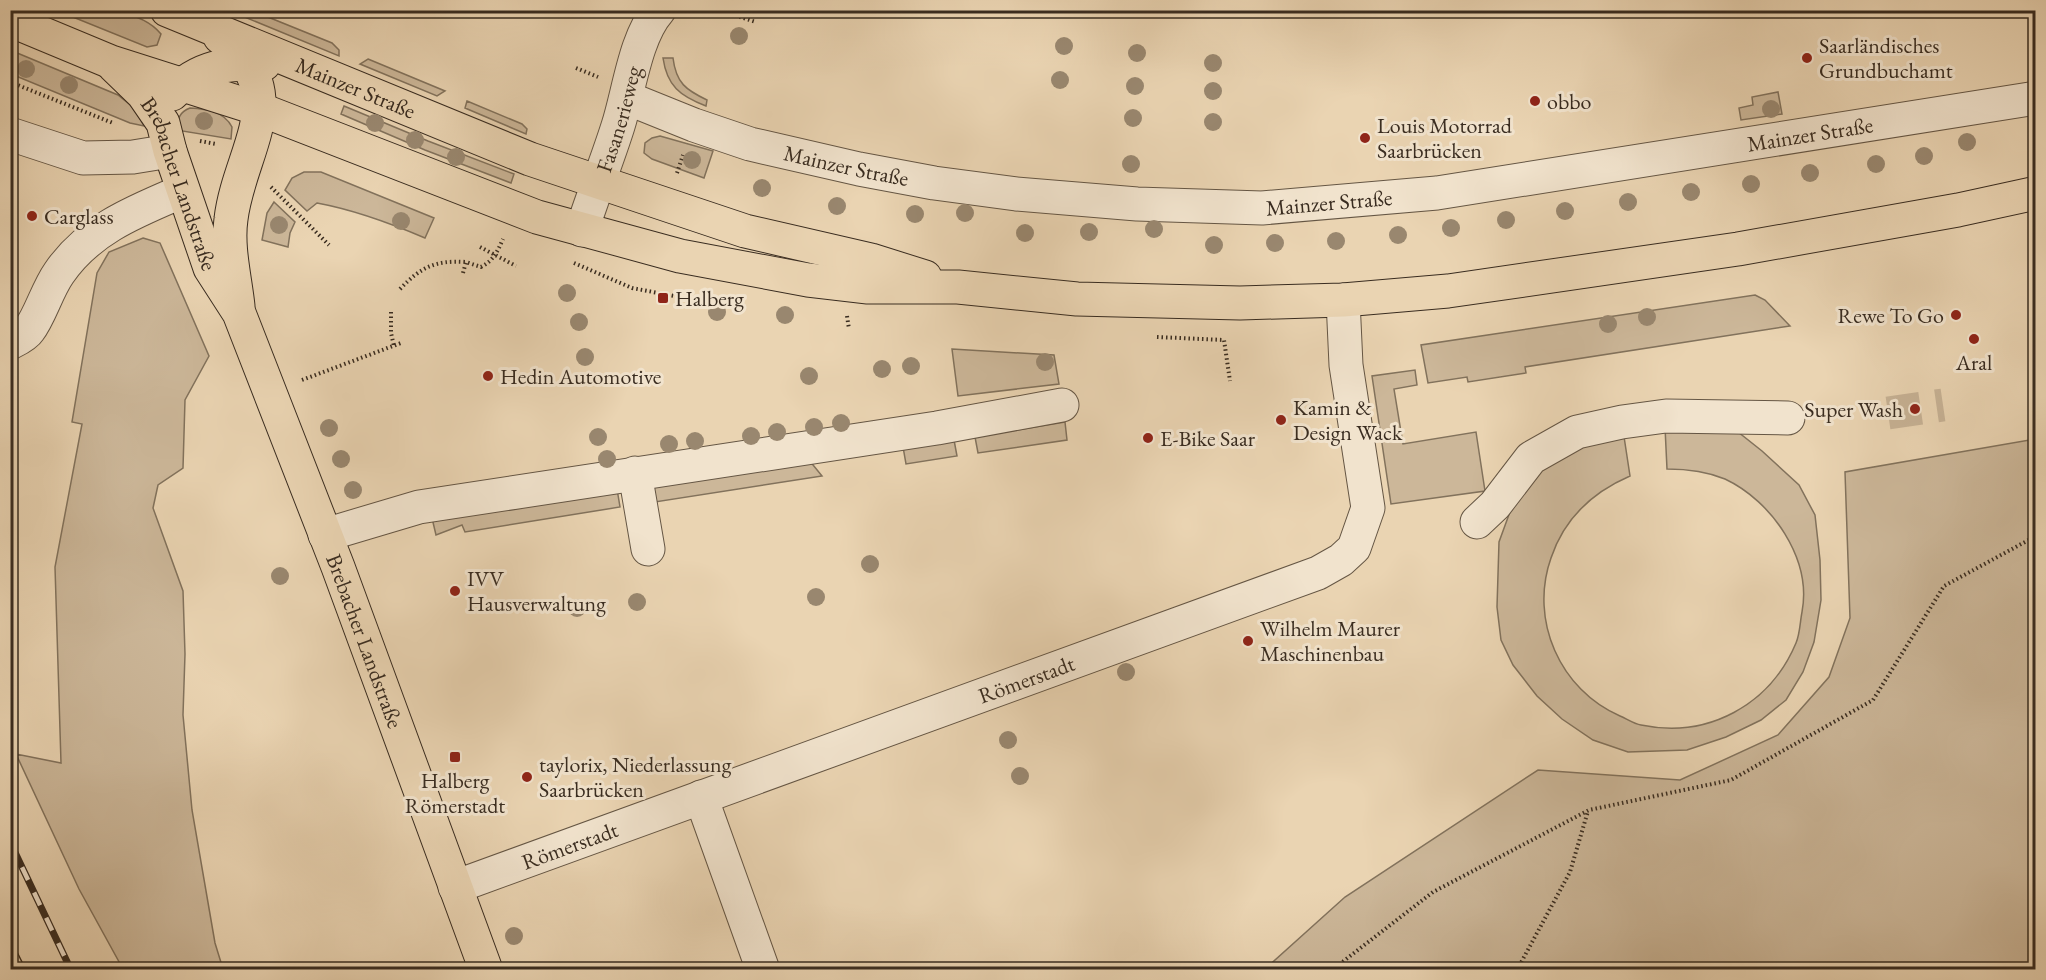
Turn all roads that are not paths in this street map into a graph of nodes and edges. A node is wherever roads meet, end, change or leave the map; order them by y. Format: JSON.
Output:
{"nodes":[{"id":1,"x":167,"y":10,"type":"edge"},
{"id":2,"x":659,"y":10,"type":"edge"},
{"id":3,"x":10,"y":20,"type":"edge"},
{"id":4,"x":201,"y":24,"type":"junction"},
{"id":5,"x":111,"y":62,"type":"junction"},
{"id":6,"x":247,"y":63,"type":"junction"},
{"id":7,"x":341,"y":81,"type":"junction"},
{"id":8,"x":181,"y":85,"type":"junction"},
{"id":9,"x":627,"y":98,"type":"junction"},
{"id":10,"x":2036,"y":98,"type":"edge"},
{"id":11,"x":259,"y":109,"type":"junction"},
{"id":12,"x":10,"y":134,"type":"edge"},
{"id":13,"x":166,"y":137,"type":"junction"},
{"id":14,"x":598,"y":182,"type":"junction"},
{"id":15,"x":183,"y":191,"type":"junction"},
{"id":16,"x":2036,"y":193,"type":"edge"},
{"id":17,"x":582,"y":230,"type":"junction"},
{"id":18,"x":958,"y":287,"type":"junction"},
{"id":19,"x":1343,"y":300,"type":"junction"},
{"id":20,"x":238,"y":313,"type":"junction"},
{"id":21,"x":10,"y":344,"type":"edge"},
{"id":22,"x":1062,"y":405,"type":"dead end"},
{"id":23,"x":1788,"y":418,"type":"dead end"},
{"id":24,"x":635,"y":473,"type":"junction"},
{"id":25,"x":1477,"y":522,"type":"dead end"},
{"id":26,"x":325,"y":535,"type":"junction"},
{"id":27,"x":648,"y":549,"type":"dead end"},
{"id":28,"x":701,"y":797,"type":"junction"},
{"id":29,"x":455,"y":887,"type":"junction"},
{"id":30,"x":486,"y":969,"type":"edge"},
{"id":31,"x":763,"y":969,"type":"edge"}],
"edges":[{"from":1,"to":4,"type":"main road","name":"Mainzer Straße"},
{"from":2,"to":9,"type":"street","name":"Fasanerieweg"},
{"from":3,"to":5,"type":"main road","name":"Mainzer Straße"},
{"from":4,"to":6,"type":"main road","name":"Mainzer Straße"},
{"from":4,"to":7,"type":"main road","name":"Mainzer Straße"},
{"from":5,"to":8,"type":"main road","name":"Mainzer Straße"},
{"from":5,"to":13,"type":"main road","name":"Brebacher Landstraße"},
{"from":6,"to":7,"type":"main road"},
{"from":6,"to":8,"type":"main road"},
{"from":6,"to":11,"type":"main road","name":"Mainzer Straße"},
{"from":7,"to":14,"type":"main road","name":"Mainzer Straße"},
{"from":8,"to":11,"type":"main road","name":"Mainzer Straße"},
{"from":8,"to":13,"type":"main road"},
{"from":9,"to":10,"type":"street","name":"Mainzer Straße"},
{"from":9,"to":14,"type":"street","name":"Fasanerieweg"},
{"from":11,"to":17,"type":"main road","name":"Mainzer Straße"},
{"from":11,"to":20,"type":"main road","name":"Brebacher Landstraße"},
{"from":12,"to":13,"type":"street"},
{"from":13,"to":15,"type":"main road","name":"Brebacher Landstraße"},
{"from":14,"to":17,"type":"street","name":"Fasanerieweg"},
{"from":14,"to":18,"type":"main road","name":"Mainzer Straße"},
{"from":15,"to":20,"type":"main road","name":"Brebacher Landstraße"},
{"from":15,"to":21,"type":"street"},
{"from":16,"to":19,"type":"main road","name":"Mainzer Straße"},
{"from":17,"to":18,"type":"main road","name":"Mainzer Straße"},
{"from":18,"to":19,"type":"main road","name":"Mainzer Straße"},
{"from":19,"to":28,"type":"street","name":"Römerstadt"},
{"from":20,"to":26,"type":"main road","name":"Brebacher Landstraße"},
{"from":22,"to":24,"type":"street"},
{"from":23,"to":25,"type":"street"},
{"from":24,"to":26,"type":"street"},
{"from":24,"to":27,"type":"street"},
{"from":26,"to":29,"type":"main road","name":"Brebacher Landstraße"},
{"from":28,"to":29,"type":"street","name":"Römerstadt"},
{"from":28,"to":31,"type":"street"},
{"from":29,"to":30,"type":"main road","name":"Brebacher Landstraße"}]}
